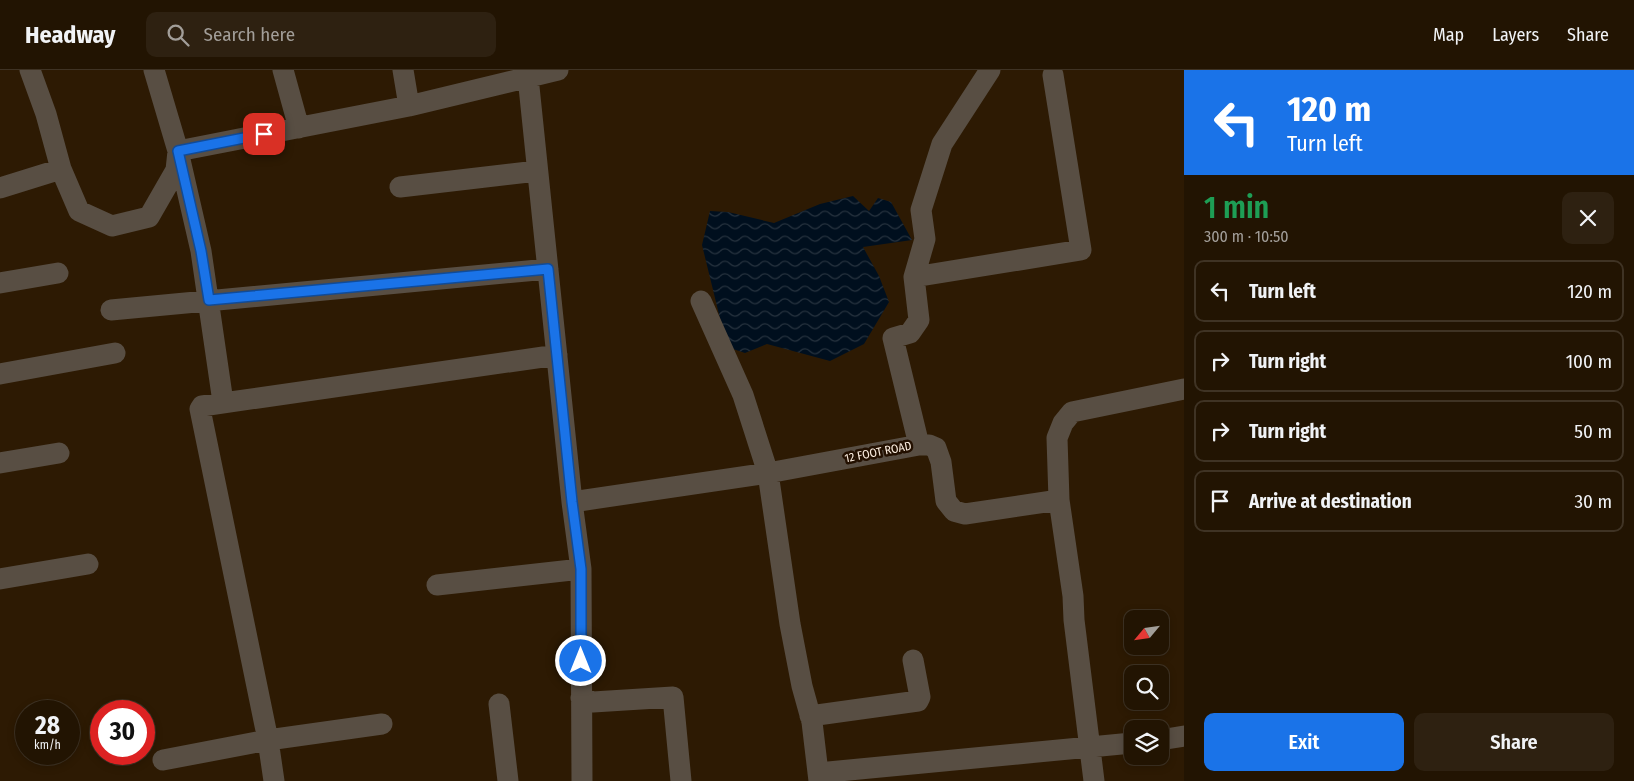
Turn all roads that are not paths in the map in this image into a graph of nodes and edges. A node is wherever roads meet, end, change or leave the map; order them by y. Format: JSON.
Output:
{"nodes":[{"id":1,"x":30,"y":70,"type":"edge"},
{"id":2,"x":154,"y":70,"type":"edge"},
{"id":3,"x":283,"y":70,"type":"edge"},
{"id":4,"x":403,"y":70,"type":"edge"},
{"id":5,"x":558,"y":70,"type":"edge"},
{"id":6,"x":990,"y":70,"type":"edge"},
{"id":7,"x":1053,"y":75,"type":"dead end"},
{"id":8,"x":528,"y":77,"type":"junction"},
{"id":9,"x":409,"y":106,"type":"junction"},
{"id":10,"x":299,"y":128,"type":"junction"},
{"id":11,"x":178,"y":151,"type":"junction"},
{"id":12,"x":61,"y":169,"type":"junction"},
{"id":13,"x":537,"y":171,"type":"junction"},
{"id":14,"x":0,"y":188,"type":"edge"},
{"id":15,"x":400,"y":188,"type":"dead end"},
{"id":16,"x":548,"y":269,"type":"junction"},
{"id":17,"x":58,"y":273,"type":"dead end"},
{"id":18,"x":914,"y":277,"type":"junction"},
{"id":19,"x":0,"y":283,"type":"edge"},
{"id":20,"x":209,"y":300,"type":"junction"},
{"id":21,"x":701,"y":301,"type":"dead end"},
{"id":22,"x":111,"y":310,"type":"dead end"},
{"id":23,"x":115,"y":353,"type":"dead end"},
{"id":24,"x":556,"y":355,"type":"junction"},
{"id":25,"x":0,"y":374,"type":"edge"},
{"id":26,"x":1184,"y":389,"type":"edge"},
{"id":27,"x":223,"y":402,"type":"junction"},
{"id":28,"x":919,"y":445,"type":"junction"},
{"id":29,"x":59,"y":453,"type":"dead end"},
{"id":30,"x":0,"y":463,"type":"edge"},
{"id":31,"x":768,"y":473,"type":"junction"},
{"id":32,"x":1059,"y":500,"type":"junction"},
{"id":33,"x":572,"y":502,"type":"junction"},
{"id":34,"x":88,"y":564,"type":"dead end"},
{"id":35,"x":581,"y":569,"type":"junction"},
{"id":36,"x":0,"y":579,"type":"edge"},
{"id":37,"x":436,"y":585,"type":"dead end"},
{"id":38,"x":913,"y":660,"type":"dead end"},
{"id":39,"x":580,"y":698,"type":"junction"},
{"id":40,"x":499,"y":704,"type":"dead end"},
{"id":41,"x":810,"y":716,"type":"junction"},
{"id":42,"x":382,"y":724,"type":"dead end"},
{"id":43,"x":1184,"y":736,"type":"edge"},
{"id":44,"x":1169,"y":738,"type":"edge"},
{"id":45,"x":268,"y":740,"type":"junction"},
{"id":46,"x":1124,"y":745,"type":"edge"},
{"id":47,"x":1090,"y":748,"type":"junction"},
{"id":48,"x":163,"y":760,"type":"dead end"},
{"id":49,"x":819,"y":777,"type":"edge"},
{"id":50,"x":274,"y":781,"type":"edge"},
{"id":51,"x":508,"y":781,"type":"edge"},
{"id":52,"x":582,"y":781,"type":"edge"},
{"id":53,"x":681,"y":781,"type":"edge"},
{"id":54,"x":1094,"y":781,"type":"edge"}],
"edges":[{"from":1,"to":12,"type":"street"},
{"from":2,"to":11,"type":"street"},
{"from":3,"to":10,"type":"street"},
{"from":4,"to":9,"type":"street"},
{"from":5,"to":8,"type":"street"},
{"from":6,"to":18,"type":"street"},
{"from":7,"to":18,"type":"street"},
{"from":8,"to":9,"type":"street"},
{"from":8,"to":13,"type":"street"},
{"from":9,"to":10,"type":"street"},
{"from":10,"to":11,"type":"street"},
{"from":11,"to":12,"type":"street"},
{"from":11,"to":20,"type":"street"},
{"from":12,"to":14,"type":"street"},
{"from":13,"to":15,"type":"street"},
{"from":13,"to":16,"type":"street"},
{"from":16,"to":20,"type":"street"},
{"from":16,"to":24,"type":"street"},
{"from":17,"to":19,"type":"street"},
{"from":18,"to":28,"type":"street"},
{"from":20,"to":22,"type":"street"},
{"from":20,"to":27,"type":"street"},
{"from":21,"to":31,"type":"street"},
{"from":23,"to":25,"type":"street"},
{"from":24,"to":27,"type":"street"},
{"from":24,"to":33,"type":"street"},
{"from":26,"to":32,"type":"street"},
{"from":27,"to":45,"type":"street"},
{"from":28,"to":31,"type":"street","name":"12 FOOT ROAD"},
{"from":28,"to":32,"type":"street","name":"12 FOOT ROAD"},
{"from":29,"to":30,"type":"street"},
{"from":31,"to":33,"type":"street","name":"12 FOOT ROAD"},
{"from":31,"to":41,"type":"street"},
{"from":32,"to":47,"type":"street"},
{"from":33,"to":35,"type":"street"},
{"from":34,"to":36,"type":"street"},
{"from":35,"to":37,"type":"street"},
{"from":35,"to":39,"type":"street"},
{"from":38,"to":41,"type":"street"},
{"from":39,"to":52,"type":"street"},
{"from":39,"to":53,"type":"street"},
{"from":40,"to":51,"type":"street"},
{"from":41,"to":49,"type":"street"},
{"from":42,"to":45,"type":"street"},
{"from":43,"to":44,"type":"street"},
{"from":45,"to":48,"type":"street"},
{"from":45,"to":50,"type":"street"},
{"from":46,"to":47,"type":"street"},
{"from":47,"to":49,"type":"street"},
{"from":47,"to":54,"type":"street"}]}
